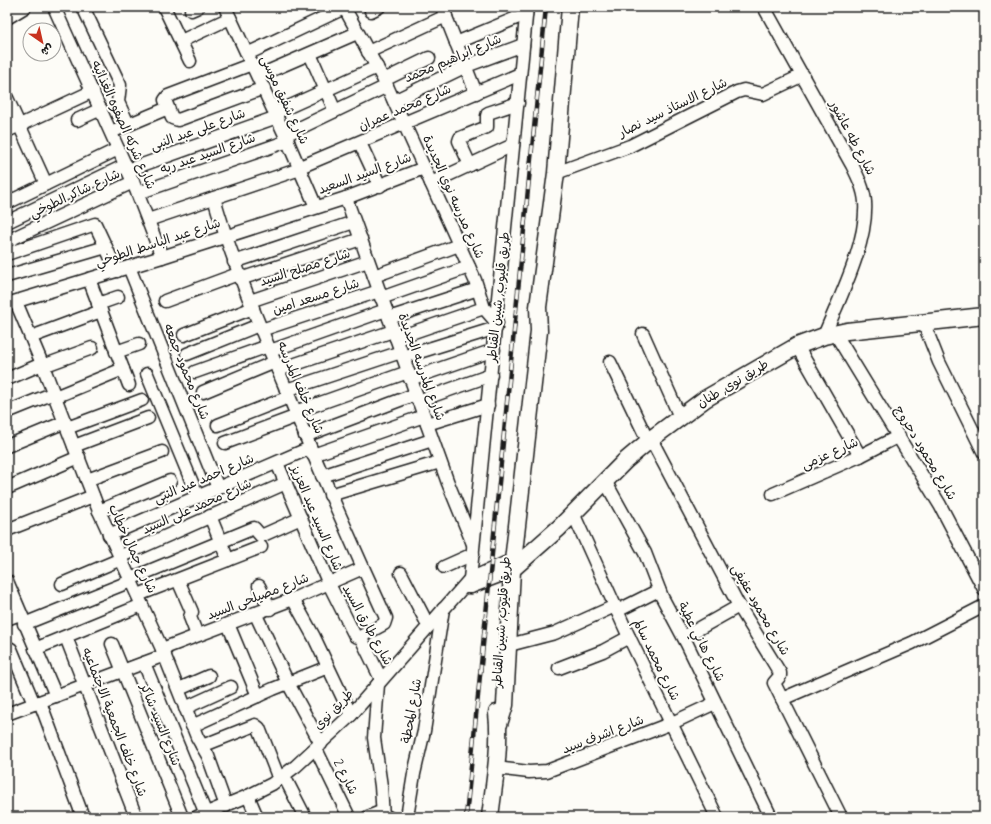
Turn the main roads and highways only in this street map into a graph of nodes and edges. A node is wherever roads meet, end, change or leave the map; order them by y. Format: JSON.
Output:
{"nodes":[{"id":1,"x":570,"y":7,"type":"edge"},
{"id":2,"x":984,"y":316,"type":"edge"},
{"id":3,"x":509,"y":567,"type":"junction"},
{"id":4,"x":499,"y":724,"type":"junction"},
{"id":5,"x":490,"y":817,"type":"edge"}],
"edges":[{"from":1,"to":3,"type":"main road","name":"طريق قليوب, شبين القناطر"},
{"from":2,"to":3,"type":"main road","name":"طريق نوى, طنان"},
{"from":3,"to":4,"type":"main road","name":"طريق قليوب, شبين القناطر"},
{"from":3,"to":4,"type":"main road","name":"طريق قليوب, شبين القناطر"},
{"from":4,"to":5,"type":"main road","name":"طريق قليوب, شبين القناطر"}]}
